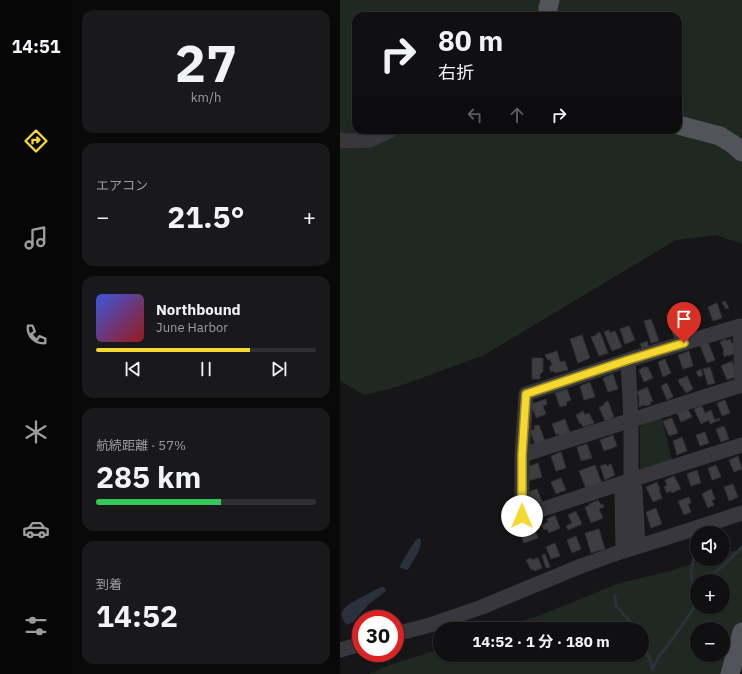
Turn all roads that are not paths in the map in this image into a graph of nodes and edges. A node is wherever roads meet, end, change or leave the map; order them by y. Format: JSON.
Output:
{"nodes":[{"id":1,"x":550,"y":0,"type":"edge"},
{"id":2,"x":548,"y":12,"type":"edge"},
{"id":3,"x":682,"y":126,"type":"edge"},
{"id":4,"x":383,"y":134,"type":"edge"},
{"id":5,"x":340,"y":140,"type":"edge"},
{"id":6,"x":742,"y":152,"type":"edge"},
{"id":7,"x":628,"y":360,"type":"junction"},
{"id":8,"x":742,"y":379,"type":"edge"},
{"id":9,"x":742,"y":385,"type":"edge"},
{"id":10,"x":631,"y":420,"type":"junction"},
{"id":11,"x":742,"y":446,"type":"edge"},
{"id":12,"x":522,"y":455,"type":"junction"},
{"id":13,"x":631,"y":480,"type":"junction"},
{"id":14,"x":742,"y":513,"type":"edge"},
{"id":15,"x":638,"y":546,"type":"junction"},
{"id":16,"x":623,"y":551,"type":"junction"},
{"id":17,"x":404,"y":632,"type":"edge"},
{"id":18,"x":742,"y":632,"type":"edge"},
{"id":19,"x":352,"y":647,"type":"edge"},
{"id":20,"x":340,"y":650,"type":"edge"},
{"id":21,"x":730,"y":674,"type":"edge"}],
"edges":[{"from":1,"to":2,"type":"main road"},
{"from":3,"to":6,"type":"main road"},
{"from":4,"to":5,"type":"street"},
{"from":7,"to":8,"type":"street"},
{"from":7,"to":10,"type":"street"},
{"from":7,"to":12,"type":"street"},
{"from":9,"to":10,"type":"street"},
{"from":10,"to":12,"type":"street"},
{"from":10,"to":13,"type":"street"},
{"from":11,"to":13,"type":"street"},
{"from":12,"to":13,"type":"street"},
{"from":13,"to":15,"type":"street"},
{"from":13,"to":16,"type":"street"},
{"from":14,"to":15,"type":"street"},
{"from":15,"to":16,"type":"street"},
{"from":16,"to":17,"type":"street"},
{"from":18,"to":21,"type":"main road"},
{"from":19,"to":20,"type":"street"}]}
